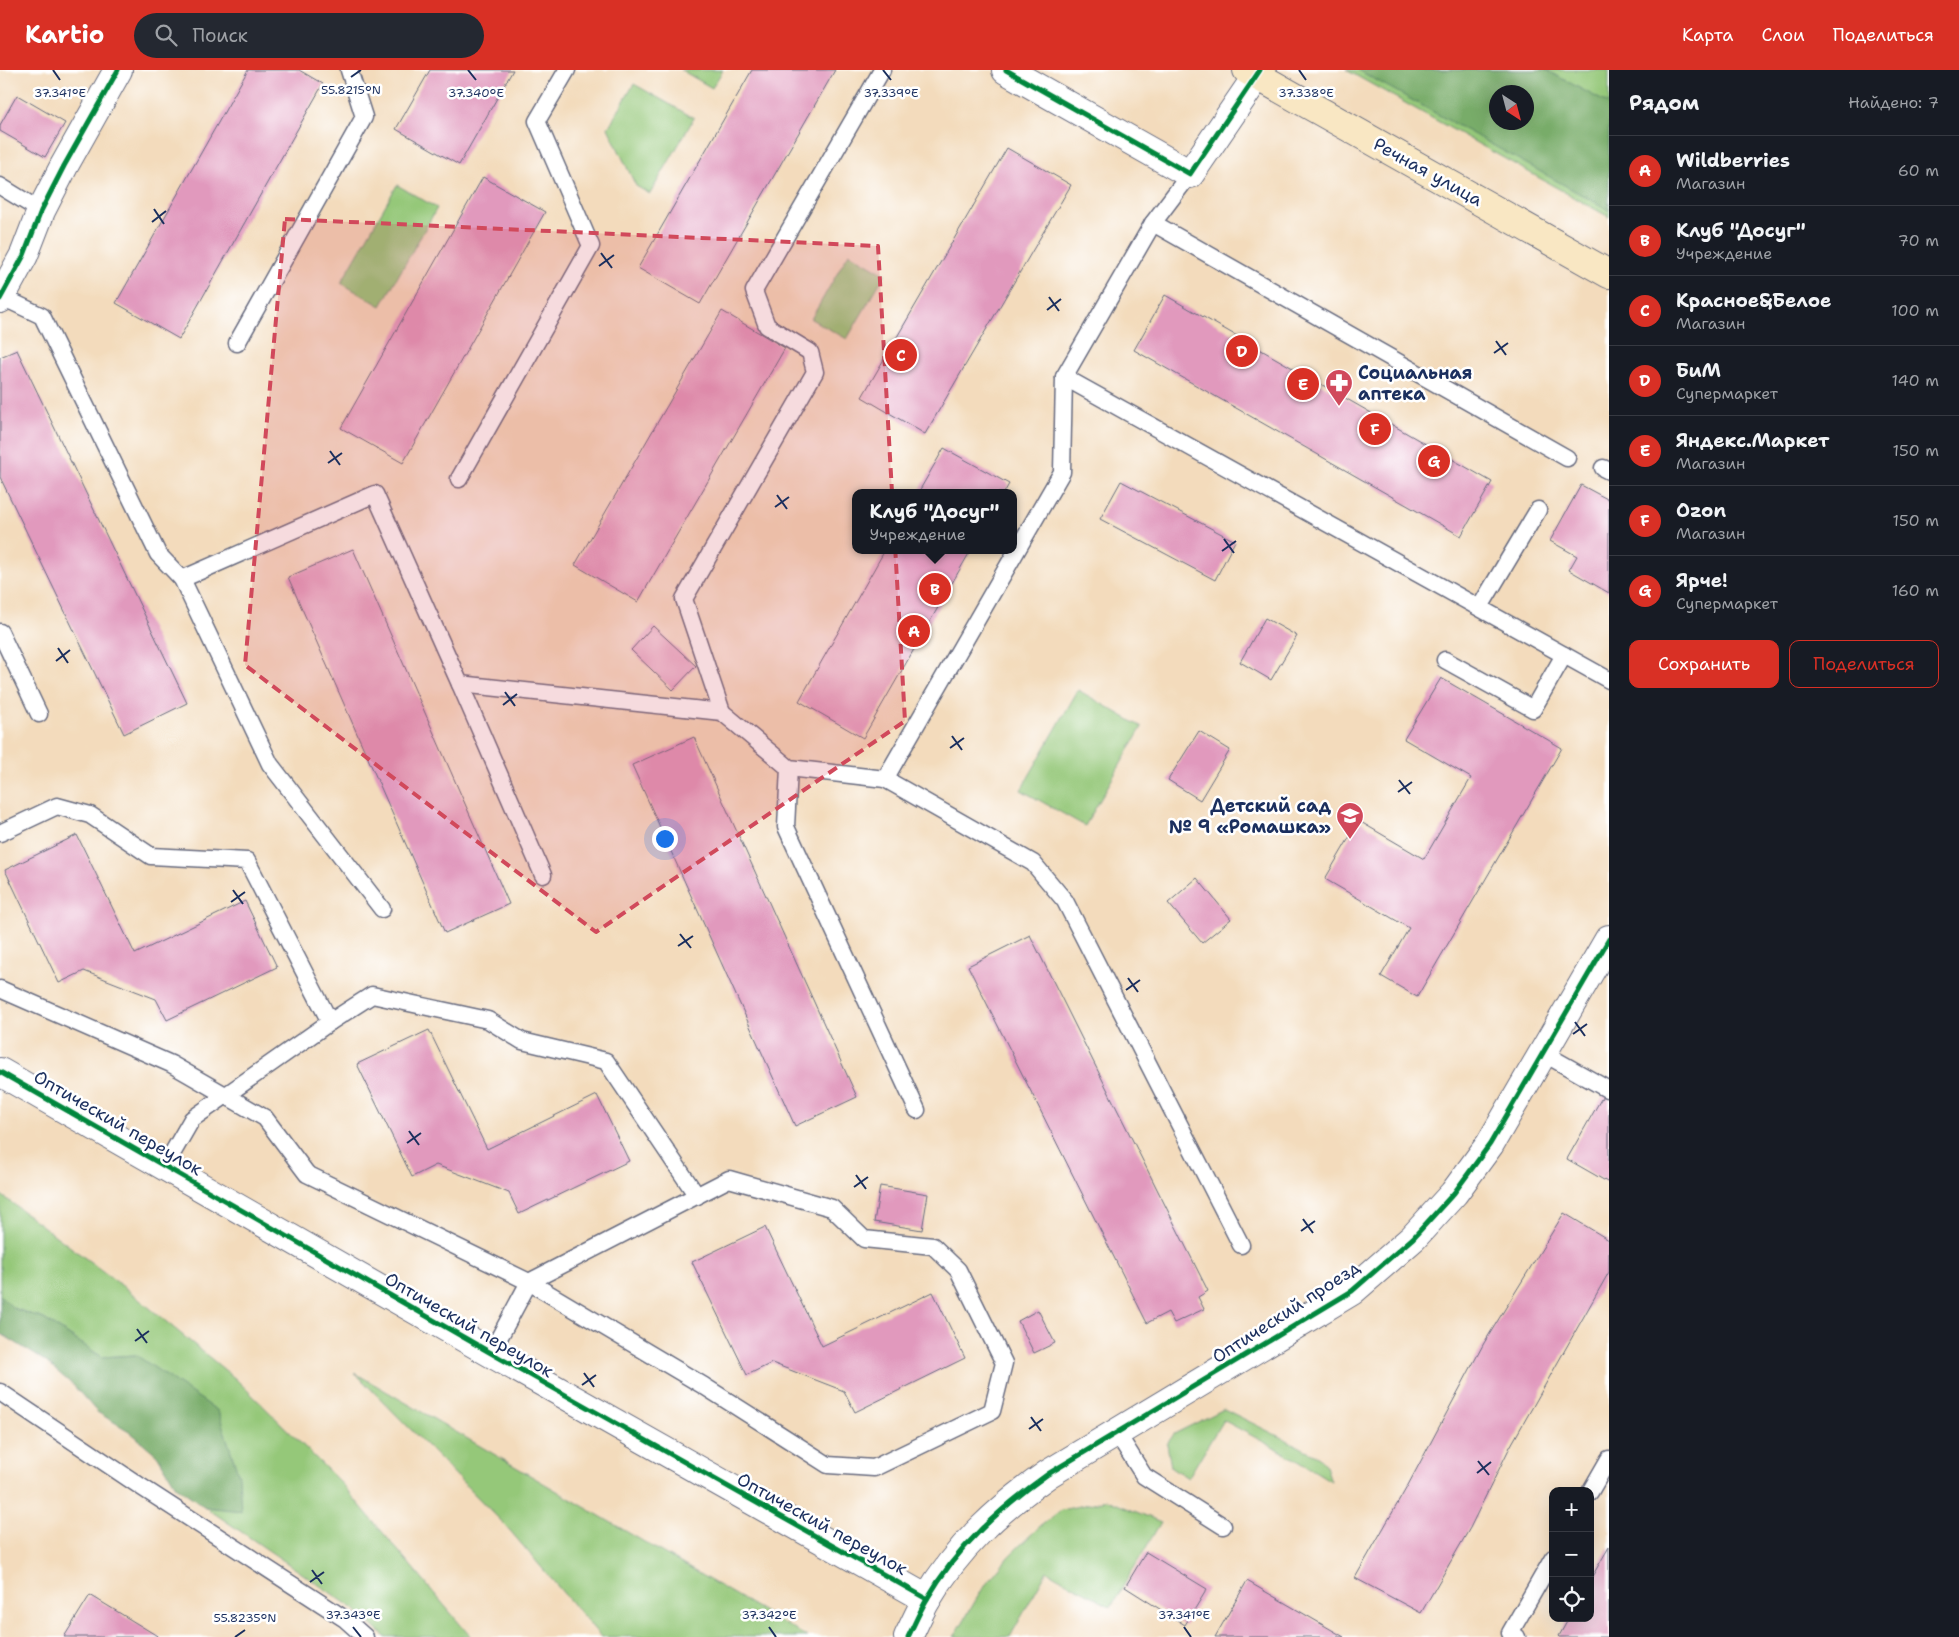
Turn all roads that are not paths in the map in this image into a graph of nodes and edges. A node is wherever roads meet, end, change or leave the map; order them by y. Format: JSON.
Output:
{"nodes":[{"id":1,"x":118,"y":70,"type":"edge"},
{"id":2,"x":349,"y":70,"type":"edge"},
{"id":3,"x":567,"y":70,"type":"edge"},
{"id":4,"x":882,"y":70,"type":"edge"},
{"id":5,"x":1006,"y":70,"type":"edge"},
{"id":6,"x":1252,"y":73,"type":"edge"},
{"id":7,"x":1190,"y":174,"type":"junction"},
{"id":8,"x":0,"y":186,"type":"edge"},
{"id":9,"x":41,"y":211,"type":"junction"},
{"id":10,"x":1153,"y":223,"type":"junction"},
{"id":11,"x":1609,"y":274,"type":"edge"},
{"id":12,"x":1,"y":298,"type":"edge"},
{"id":13,"x":237,"y":343,"type":"dead end"},
{"id":14,"x":1064,"y":377,"type":"junction"},
{"id":15,"x":1567,"y":458,"type":"dead end"},
{"id":16,"x":458,"y":479,"type":"dead end"},
{"id":17,"x":1538,"y":510,"type":"dead end"},
{"id":18,"x":1017,"y":549,"type":"edge"},
{"id":19,"x":1014,"y":554,"type":"edge"},
{"id":20,"x":182,"y":579,"type":"junction"},
{"id":21,"x":1480,"y":608,"type":"junction"},
{"id":22,"x":0,"y":632,"type":"edge"},
{"id":23,"x":1564,"y":655,"type":"junction"},
{"id":24,"x":1445,"y":660,"type":"dead end"},
{"id":25,"x":1609,"y":680,"type":"edge"},
{"id":26,"x":460,"y":684,"type":"junction"},
{"id":27,"x":722,"y":712,"type":"junction"},
{"id":28,"x":39,"y":714,"type":"dead end"},
{"id":29,"x":789,"y":768,"type":"junction"},
{"id":30,"x":884,"y":778,"type":"junction"},
{"id":31,"x":0,"y":833,"type":"edge"},
{"id":32,"x":543,"y":875,"type":"dead end"},
{"id":33,"x":382,"y":909,"type":"dead end"},
{"id":34,"x":1609,"y":938,"type":"edge"},
{"id":35,"x":0,"y":989,"type":"edge"},
{"id":36,"x":330,"y":1022,"type":"junction"},
{"id":37,"x":1543,"y":1053,"type":"junction"},
{"id":38,"x":0,"y":1072,"type":"edge"},
{"id":39,"x":1607,"y":1089,"type":"dead end"},
{"id":40,"x":224,"y":1096,"type":"junction"},
{"id":41,"x":917,"y":1110,"type":"dead end"},
{"id":42,"x":165,"y":1166,"type":"junction"},
{"id":43,"x":697,"y":1196,"type":"junction"},
{"id":44,"x":1241,"y":1245,"type":"dead end"},
{"id":45,"x":529,"y":1282,"type":"junction"},
{"id":46,"x":491,"y":1353,"type":"junction"},
{"id":47,"x":0,"y":1392,"type":"edge"},
{"id":48,"x":1117,"y":1433,"type":"junction"},
{"id":49,"x":1609,"y":1459,"type":"edge"},
{"id":50,"x":1593,"y":1487,"type":"edge"},
{"id":51,"x":1223,"y":1526,"type":"dead end"},
{"id":52,"x":1549,"y":1565,"type":"edge"},
{"id":53,"x":927,"y":1599,"type":"junction"},
{"id":54,"x":365,"y":1637,"type":"edge"},
{"id":55,"x":908,"y":1637,"type":"edge"},
{"id":56,"x":1517,"y":1637,"type":"edge"}],
"edges":[{"from":1,"to":9,"type":"street"},
{"from":2,"to":13,"type":"lane"},
{"from":3,"to":16,"type":"lane"},
{"from":4,"to":27,"type":"lane"},
{"from":5,"to":7,"type":"street"},
{"from":6,"to":7,"type":"street"},
{"from":6,"to":11,"type":"main road","name":"Речная улица"},
{"from":7,"to":10,"type":"lane"},
{"from":8,"to":9,"type":"lane"},
{"from":9,"to":12,"type":"street"},
{"from":10,"to":14,"type":"lane"},
{"from":10,"to":15,"type":"lane"},
{"from":12,"to":20,"type":"lane"},
{"from":14,"to":18,"type":"lane"},
{"from":14,"to":21,"type":"lane"},
{"from":17,"to":21,"type":"lane"},
{"from":19,"to":30,"type":"lane"},
{"from":20,"to":26,"type":"lane"},
{"from":20,"to":33,"type":"lane"},
{"from":21,"to":23,"type":"lane"},
{"from":22,"to":28,"type":"lane"},
{"from":23,"to":24,"type":"lane"},
{"from":23,"to":25,"type":"lane"},
{"from":26,"to":27,"type":"lane"},
{"from":26,"to":32,"type":"lane"},
{"from":27,"to":29,"type":"lane"},
{"from":29,"to":30,"type":"lane"},
{"from":29,"to":41,"type":"lane"},
{"from":30,"to":44,"type":"lane"},
{"from":31,"to":36,"type":"lane"},
{"from":34,"to":37,"type":"street","name":"Оптический проезд"},
{"from":35,"to":40,"type":"lane"},
{"from":36,"to":40,"type":"lane"},
{"from":36,"to":43,"type":"lane"},
{"from":37,"to":39,"type":"lane"},
{"from":37,"to":48,"type":"street","name":"Оптический проезд"},
{"from":38,"to":42,"type":"street","name":"Оптический переулок"},
{"from":40,"to":42,"type":"lane"},
{"from":40,"to":45,"type":"lane"},
{"from":42,"to":46,"type":"street","name":"Оптический переулок"},
{"from":43,"to":45,"type":"lane"},
{"from":43,"to":45,"type":"lane"},
{"from":45,"to":46,"type":"lane"},
{"from":46,"to":53,"type":"street","name":"Оптический переулок"},
{"from":47,"to":54,"type":"lane"},
{"from":48,"to":51,"type":"lane"},
{"from":48,"to":53,"type":"street","name":"Оптический проезд"},
{"from":49,"to":50,"type":"lane"},
{"from":52,"to":56,"type":"lane"},
{"from":53,"to":55,"type":"street","name":"Оптический проезд"}]}
